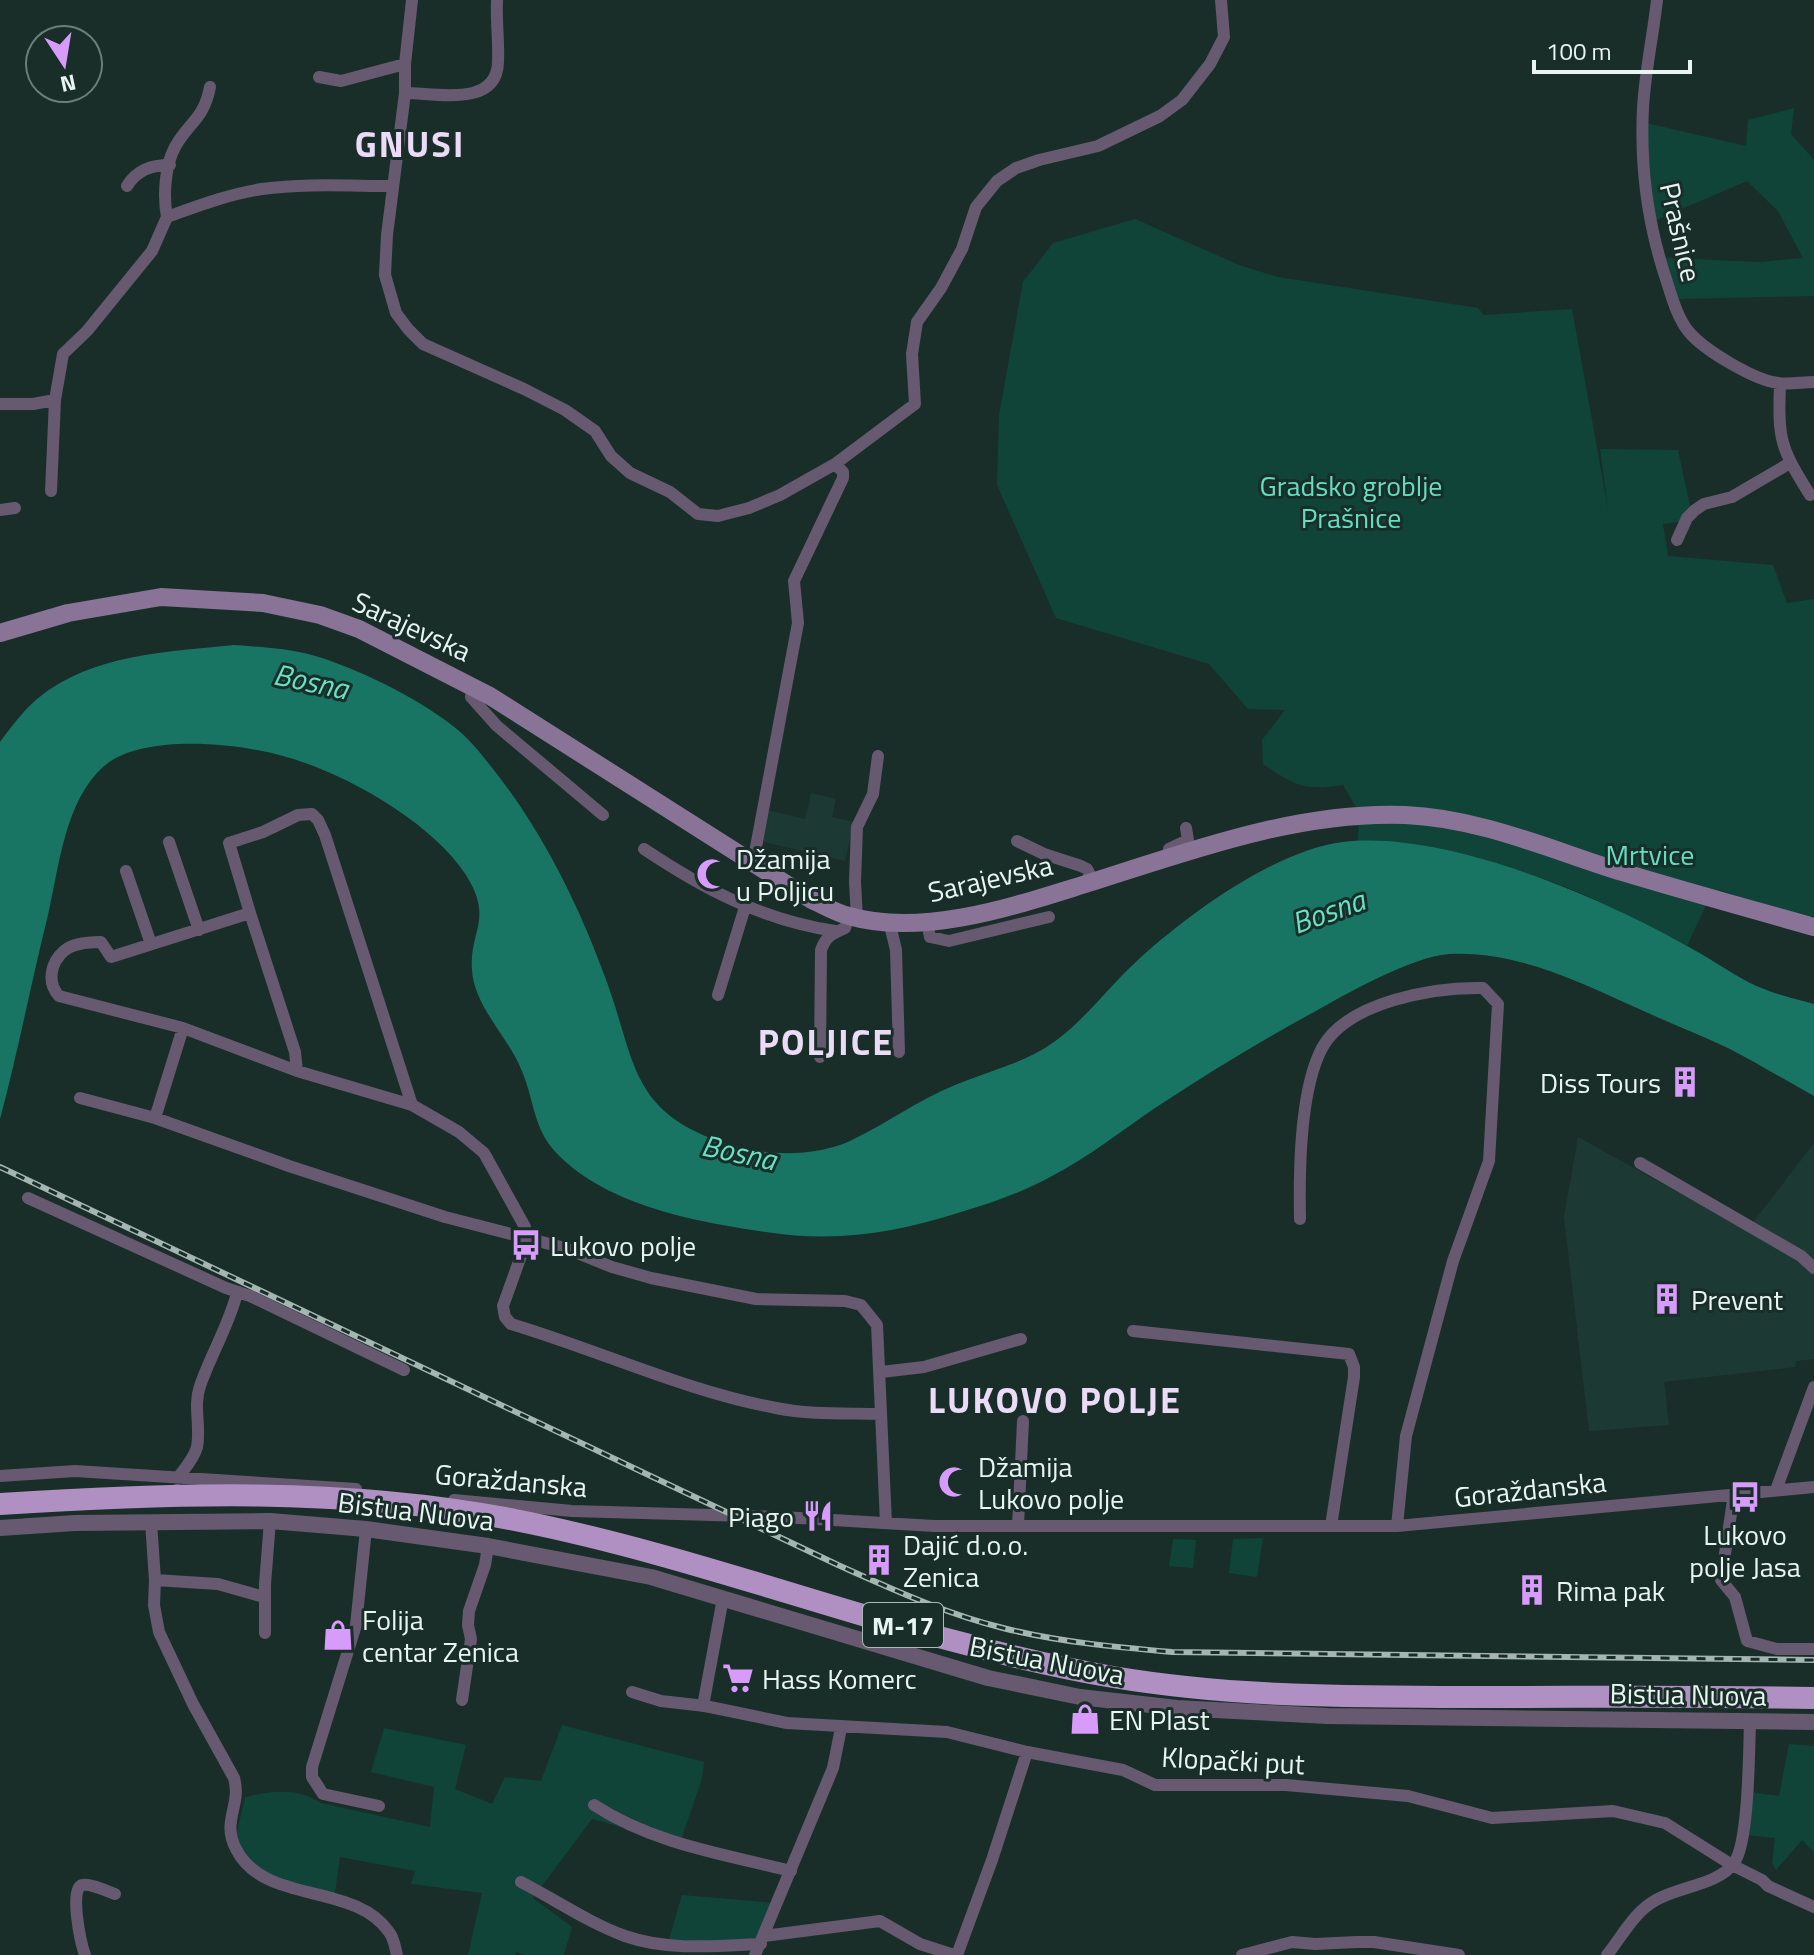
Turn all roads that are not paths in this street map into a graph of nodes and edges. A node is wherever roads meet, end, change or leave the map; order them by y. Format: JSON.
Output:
{"nodes":[{"id":1,"x":412,"y":0,"type":"edge"},
{"id":2,"x":497,"y":0,"type":"edge"},
{"id":3,"x":1221,"y":0,"type":"edge"},
{"id":4,"x":1657,"y":0,"type":"edge"},
{"id":5,"x":405,"y":64,"type":"junction"},
{"id":6,"x":319,"y":77,"type":"dead end"},
{"id":7,"x":210,"y":87,"type":"dead end"},
{"id":8,"x":405,"y":93,"type":"junction"},
{"id":9,"x":170,"y":165,"type":"junction"},
{"id":10,"x":127,"y":186,"type":"dead end"},
{"id":11,"x":393,"y":186,"type":"junction"},
{"id":12,"x":167,"y":217,"type":"junction"},
{"id":13,"x":1814,"y":382,"type":"edge"},
{"id":14,"x":1780,"y":384,"type":"junction"},
{"id":15,"x":55,"y":400,"type":"junction"},
{"id":16,"x":0,"y":404,"type":"edge"},
{"id":17,"x":1790,"y":463,"type":"junction"},
{"id":18,"x":835,"y":464,"type":"junction"},
{"id":19,"x":51,"y":491,"type":"dead end"},
{"id":20,"x":1810,"y":495,"type":"dead end"},
{"id":21,"x":15,"y":508,"type":"dead end"},
{"id":22,"x":0,"y":510,"type":"edge"},
{"id":23,"x":1677,"y":540,"type":"dead end"},
{"id":24,"x":0,"y":633,"type":"edge"},
{"id":25,"x":472,"y":686,"type":"junction"},
{"id":26,"x":878,"y":756,"type":"dead end"},
{"id":27,"x":603,"y":815,"type":"dead end"},
{"id":28,"x":1186,"y":828,"type":"dead end"},
{"id":29,"x":1017,"y":841,"type":"dead end"},
{"id":30,"x":169,"y":842,"type":"dead end"},
{"id":31,"x":644,"y":849,"type":"dead end"},
{"id":32,"x":1163,"y":860,"type":"junction"},
{"id":33,"x":753,"y":863,"type":"junction"},
{"id":34,"x":126,"y":871,"type":"dead end"},
{"id":35,"x":1093,"y":881,"type":"junction"},
{"id":36,"x":745,"y":907,"type":"junction"},
{"id":37,"x":250,"y":913,"type":"junction"},
{"id":38,"x":853,"y":917,"type":"junction"},
{"id":39,"x":1049,"y":917,"type":"dead end"},
{"id":40,"x":889,"y":921,"type":"junction"},
{"id":41,"x":927,"y":923,"type":"junction"},
{"id":42,"x":1814,"y":927,"type":"edge"},
{"id":43,"x":199,"y":930,"type":"junction"},
{"id":44,"x":835,"y":931,"type":"junction"},
{"id":45,"x":151,"y":944,"type":"junction"},
{"id":46,"x":718,"y":995,"type":"dead end"},
{"id":47,"x":183,"y":1028,"type":"junction"},
{"id":48,"x":899,"y":1052,"type":"dead end"},
{"id":49,"x":820,"y":1057,"type":"dead end"},
{"id":50,"x":297,"y":1071,"type":"junction"},
{"id":51,"x":80,"y":1098,"type":"dead end"},
{"id":52,"x":412,"y":1105,"type":"junction"},
{"id":53,"x":155,"y":1118,"type":"junction"},
{"id":54,"x":1640,"y":1163,"type":"dead end"},
{"id":55,"x":28,"y":1198,"type":"dead end"},
{"id":56,"x":1300,"y":1219,"type":"dead end"},
{"id":57,"x":527,"y":1239,"type":"junction"},
{"id":58,"x":1814,"y":1268,"type":"edge"},
{"id":59,"x":237,"y":1293,"type":"junction"},
{"id":60,"x":1133,"y":1331,"type":"dead end"},
{"id":61,"x":1021,"y":1339,"type":"dead end"},
{"id":62,"x":404,"y":1370,"type":"dead end"},
{"id":63,"x":881,"y":1372,"type":"junction"},
{"id":64,"x":1814,"y":1387,"type":"edge"},
{"id":65,"x":881,"y":1414,"type":"junction"},
{"id":66,"x":1023,"y":1421,"type":"dead end"},
{"id":67,"x":0,"y":1476,"type":"edge"},
{"id":68,"x":177,"y":1479,"type":"junction"},
{"id":69,"x":1814,"y":1487,"type":"edge"},
{"id":70,"x":1776,"y":1490,"type":"junction"},
{"id":71,"x":1734,"y":1494,"type":"junction"},
{"id":72,"x":0,"y":1504,"type":"edge"},
{"id":73,"x":270,"y":1521,"type":"junction"},
{"id":74,"x":151,"y":1522,"type":"junction"},
{"id":75,"x":886,"y":1523,"type":"junction"},
{"id":76,"x":1018,"y":1526,"type":"junction"},
{"id":77,"x":1331,"y":1526,"type":"junction"},
{"id":78,"x":1397,"y":1526,"type":"junction"},
{"id":79,"x":0,"y":1528,"type":"edge"},
{"id":80,"x":366,"y":1529,"type":"junction"},
{"id":81,"x":488,"y":1546,"type":"junction"},
{"id":82,"x":155,"y":1580,"type":"junction"},
{"id":83,"x":264,"y":1597,"type":"junction"},
{"id":84,"x":723,"y":1598,"type":"junction"},
{"id":85,"x":265,"y":1633,"type":"dead end"},
{"id":86,"x":1814,"y":1649,"type":"edge"},
{"id":87,"x":632,"y":1692,"type":"dead end"},
{"id":88,"x":1814,"y":1698,"type":"edge"},
{"id":89,"x":462,"y":1700,"type":"dead end"},
{"id":90,"x":703,"y":1706,"type":"junction"},
{"id":91,"x":1750,"y":1721,"type":"junction"},
{"id":92,"x":1814,"y":1722,"type":"edge"},
{"id":93,"x":841,"y":1728,"type":"junction"},
{"id":94,"x":1027,"y":1752,"type":"junction"},
{"id":95,"x":594,"y":1805,"type":"dead end"},
{"id":96,"x":379,"y":1806,"type":"dead end"},
{"id":97,"x":1732,"y":1865,"type":"junction"},
{"id":98,"x":791,"y":1871,"type":"junction"},
{"id":99,"x":521,"y":1882,"type":"dead end"},
{"id":100,"x":115,"y":1894,"type":"dead end"},
{"id":101,"x":1814,"y":1907,"type":"edge"},
{"id":102,"x":760,"y":1945,"type":"edge"},
{"id":103,"x":85,"y":1955,"type":"edge"},
{"id":104,"x":397,"y":1955,"type":"edge"},
{"id":105,"x":955,"y":1955,"type":"edge"},
{"id":106,"x":1242,"y":1955,"type":"edge"},
{"id":107,"x":1459,"y":1955,"type":"edge"},
{"id":108,"x":1607,"y":1955,"type":"edge"}],
"edges":[{"from":1,"to":5,"type":"street"},
{"from":2,"to":8,"type":"street"},
{"from":3,"to":18,"type":"street"},
{"from":4,"to":14,"type":"street","name":"Prašnice"},
{"from":5,"to":6,"type":"street"},
{"from":5,"to":8,"type":"street"},
{"from":7,"to":9,"type":"street"},
{"from":8,"to":11,"type":"street"},
{"from":9,"to":10,"type":"street"},
{"from":9,"to":12,"type":"street"},
{"from":11,"to":12,"type":"street"},
{"from":11,"to":18,"type":"street"},
{"from":12,"to":15,"type":"street"},
{"from":13,"to":14,"type":"street","name":"Prašnice"},
{"from":14,"to":17,"type":"street"},
{"from":15,"to":16,"type":"street"},
{"from":15,"to":19,"type":"street"},
{"from":17,"to":20,"type":"street"},
{"from":17,"to":23,"type":"street"},
{"from":18,"to":33,"type":"street"},
{"from":21,"to":22,"type":"street"},
{"from":24,"to":25,"type":"main road","name":"Sarajevska"},
{"from":25,"to":27,"type":"street"},
{"from":25,"to":33,"type":"main road","name":"Sarajevska"},
{"from":26,"to":38,"type":"street"},
{"from":28,"to":32,"type":"street"},
{"from":29,"to":35,"type":"street"},
{"from":30,"to":43,"type":"street"},
{"from":31,"to":36,"type":"street"},
{"from":32,"to":35,"type":"main road","name":"Sarajevska"},
{"from":32,"to":42,"type":"main road","name":"Sarajevska"},
{"from":33,"to":38,"type":"main road","name":"Sarajevska"},
{"from":34,"to":45,"type":"street"},
{"from":35,"to":41,"type":"main road","name":"Sarajevska"},
{"from":36,"to":44,"type":"street"},
{"from":36,"to":46,"type":"street"},
{"from":37,"to":43,"type":"street"},
{"from":37,"to":50,"type":"street"},
{"from":37,"to":52,"type":"street"},
{"from":38,"to":40,"type":"main road","name":"Sarajevska"},
{"from":38,"to":44,"type":"street"},
{"from":39,"to":41,"type":"street"},
{"from":40,"to":41,"type":"main road","name":"Sarajevska"},
{"from":40,"to":48,"type":"street"},
{"from":43,"to":45,"type":"street"},
{"from":44,"to":49,"type":"street"},
{"from":45,"to":47,"type":"street"},
{"from":47,"to":50,"type":"street"},
{"from":47,"to":53,"type":"street"},
{"from":50,"to":52,"type":"street"},
{"from":51,"to":53,"type":"street"},
{"from":52,"to":57,"type":"street"},
{"from":53,"to":57,"type":"street"},
{"from":54,"to":58,"type":"street"},
{"from":55,"to":59,"type":"street"},
{"from":56,"to":78,"type":"street"},
{"from":57,"to":63,"type":"street"},
{"from":57,"to":65,"type":"street"},
{"from":59,"to":62,"type":"street"},
{"from":59,"to":68,"type":"street"},
{"from":60,"to":77,"type":"street"},
{"from":61,"to":63,"type":"street"},
{"from":63,"to":65,"type":"street"},
{"from":64,"to":70,"type":"street"},
{"from":65,"to":75,"type":"street"},
{"from":66,"to":76,"type":"street"},
{"from":67,"to":68,"type":"street","name":"Goraždanska"},
{"from":68,"to":75,"type":"street","name":"Goraždanska"},
{"from":69,"to":70,"type":"street","name":"Goraždanska"},
{"from":70,"to":71,"type":"street","name":"Goraždanska"},
{"from":71,"to":78,"type":"street","name":"Goraždanska"},
{"from":71,"to":86,"type":"street"},
{"from":72,"to":88,"type":"highway","number":"M-17"},
{"from":73,"to":74,"type":"street","name":"Bistua Nuova"},
{"from":73,"to":80,"type":"street","name":"Bistua Nuova"},
{"from":73,"to":83,"type":"street"},
{"from":74,"to":79,"type":"street","name":"Bistua Nuova"},
{"from":74,"to":82,"type":"street"},
{"from":75,"to":76,"type":"street","name":"Goraždanska"},
{"from":76,"to":77,"type":"street","name":"Goraždanska"},
{"from":77,"to":78,"type":"street","name":"Goraždanska"},
{"from":80,"to":81,"type":"street","name":"Bistua Nuova"},
{"from":80,"to":96,"type":"street"},
{"from":81,"to":84,"type":"street","name":"Bistua Nuova"},
{"from":81,"to":89,"type":"street"},
{"from":82,"to":83,"type":"street"},
{"from":82,"to":104,"type":"street"},
{"from":83,"to":85,"type":"street"},
{"from":84,"to":90,"type":"street"},
{"from":84,"to":91,"type":"street","name":"Bistua Nuova"},
{"from":87,"to":90,"type":"street","name":"Klopački put"},
{"from":90,"to":93,"type":"street","name":"Klopački put"},
{"from":91,"to":92,"type":"street","name":"Bistua Nuova"},
{"from":91,"to":97,"type":"street"},
{"from":93,"to":94,"type":"street","name":"Klopački put"},
{"from":93,"to":98,"type":"street"},
{"from":94,"to":97,"type":"street","name":"Klopački put"},
{"from":94,"to":105,"type":"street"},
{"from":95,"to":98,"type":"street"},
{"from":97,"to":101,"type":"street","name":"Klopački put"},
{"from":97,"to":108,"type":"street"},
{"from":98,"to":102,"type":"street"},
{"from":99,"to":102,"type":"street"},
{"from":100,"to":103,"type":"street"},
{"from":102,"to":105,"type":"street"},
{"from":106,"to":107,"type":"street"}]}
